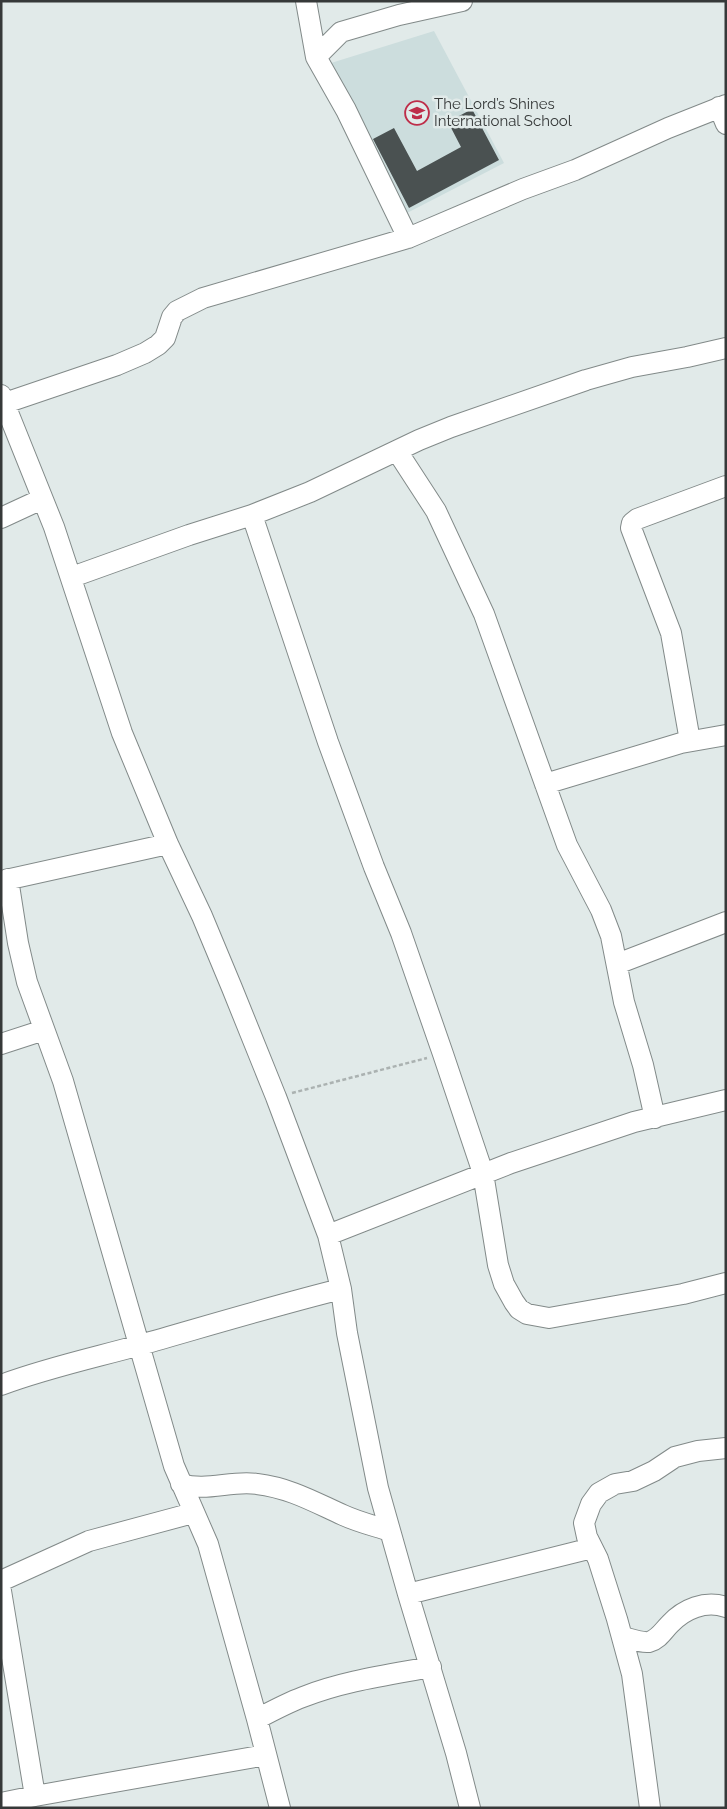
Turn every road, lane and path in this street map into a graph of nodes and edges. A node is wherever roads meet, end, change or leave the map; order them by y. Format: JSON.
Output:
{"nodes":[{"id":1,"x":306,"y":1,"type":"edge"},
{"id":2,"x":462,"y":1,"type":"edge"},
{"id":3,"x":316,"y":57,"type":"junction"},
{"id":4,"x":724,"y":112,"type":"edge"},
{"id":5,"x":408,"y":238,"type":"junction"},
{"id":6,"x":726,"y":348,"type":"edge"},
{"id":7,"x":3,"y":399,"type":"edge"},
{"id":8,"x":397,"y":451,"type":"junction"},
{"id":9,"x":726,"y":486,"type":"edge"},
{"id":10,"x":42,"y":499,"type":"junction"},
{"id":11,"x":252,"y":515,"type":"junction"},
{"id":12,"x":1,"y":518,"type":"edge"},
{"id":13,"x":72,"y":577,"type":"junction"},
{"id":14,"x":726,"y":735,"type":"edge"},
{"id":15,"x":690,"y":741,"type":"junction"},
{"id":16,"x":545,"y":784,"type":"junction"},
{"id":17,"x":168,"y":844,"type":"junction"},
{"id":18,"x":5,"y":880,"type":"edge"},
{"id":19,"x":726,"y":922,"type":"edge"},
{"id":20,"x":617,"y":964,"type":"junction"},
{"id":21,"x":44,"y":1030,"type":"junction"},
{"id":22,"x":1,"y":1044,"type":"edge"},
{"id":23,"x":444,"y":1054,"type":"junction"},
{"id":24,"x":276,"y":1097,"type":"junction"},
{"id":25,"x":726,"y":1100,"type":"edge"},
{"id":26,"x":655,"y":1118,"type":"junction"},
{"id":27,"x":483,"y":1173,"type":"junction"},
{"id":28,"x":328,"y":1235,"type":"junction"},
{"id":29,"x":726,"y":1283,"type":"edge"},
{"id":30,"x":341,"y":1289,"type":"junction"},
{"id":31,"x":139,"y":1345,"type":"junction"},
{"id":32,"x":1,"y":1385,"type":"edge"},
{"id":33,"x":726,"y":1448,"type":"edge"},
{"id":34,"x":181,"y":1484,"type":"junction"},
{"id":35,"x":193,"y":1513,"type":"junction"},
{"id":36,"x":390,"y":1531,"type":"junction"},
{"id":37,"x":592,"y":1548,"type":"junction"},
{"id":38,"x":1,"y":1581,"type":"edge"},
{"id":39,"x":1,"y":1591,"type":"edge"},
{"id":40,"x":408,"y":1594,"type":"junction"},
{"id":41,"x":726,"y":1607,"type":"edge"},
{"id":42,"x":622,"y":1637,"type":"junction"},
{"id":43,"x":431,"y":1667,"type":"junction"},
{"id":44,"x":257,"y":1719,"type":"junction"},
{"id":45,"x":266,"y":1755,"type":"junction"},
{"id":46,"x":35,"y":1796,"type":"junction"},
{"id":47,"x":1,"y":1803,"type":"edge"},
{"id":48,"x":280,"y":1808,"type":"edge"},
{"id":49,"x":470,"y":1808,"type":"edge"},
{"id":50,"x":650,"y":1808,"type":"edge"}],
"edges":[{"from":1,"to":3,"type":"street"},
{"from":2,"to":3,"type":"street"},
{"from":3,"to":5,"type":"street"},
{"from":4,"to":5,"type":"street"},
{"from":5,"to":7,"type":"street"},
{"from":6,"to":8,"type":"street"},
{"from":7,"to":10,"type":"street"},
{"from":8,"to":11,"type":"street"},
{"from":8,"to":16,"type":"street"},
{"from":9,"to":15,"type":"street"},
{"from":10,"to":12,"type":"street"},
{"from":10,"to":13,"type":"street"},
{"from":11,"to":13,"type":"street"},
{"from":11,"to":23,"type":"street"},
{"from":13,"to":17,"type":"street"},
{"from":14,"to":15,"type":"street"},
{"from":15,"to":16,"type":"street"},
{"from":16,"to":20,"type":"street"},
{"from":17,"to":18,"type":"street"},
{"from":17,"to":24,"type":"street"},
{"from":18,"to":21,"type":"street"},
{"from":19,"to":20,"type":"street"},
{"from":20,"to":26,"type":"street"},
{"from":21,"to":22,"type":"street"},
{"from":21,"to":31,"type":"street"},
{"from":23,"to":24,"type":"path"},
{"from":23,"to":27,"type":"street"},
{"from":24,"to":28,"type":"street"},
{"from":25,"to":26,"type":"street"},
{"from":26,"to":27,"type":"street"},
{"from":27,"to":28,"type":"street"},
{"from":27,"to":29,"type":"street"},
{"from":28,"to":30,"type":"street"},
{"from":30,"to":31,"type":"street"},
{"from":30,"to":36,"type":"street"},
{"from":31,"to":32,"type":"street"},
{"from":31,"to":34,"type":"street"},
{"from":33,"to":37,"type":"street"},
{"from":34,"to":35,"type":"street"},
{"from":34,"to":36,"type":"street"},
{"from":35,"to":38,"type":"street"},
{"from":35,"to":44,"type":"street"},
{"from":36,"to":40,"type":"street"},
{"from":37,"to":40,"type":"street"},
{"from":37,"to":42,"type":"street"},
{"from":39,"to":46,"type":"street"},
{"from":40,"to":43,"type":"street"},
{"from":41,"to":42,"type":"street"},
{"from":42,"to":50,"type":"street"},
{"from":43,"to":44,"type":"street"},
{"from":43,"to":49,"type":"street"},
{"from":44,"to":45,"type":"street"},
{"from":45,"to":46,"type":"street"},
{"from":45,"to":48,"type":"street"},
{"from":46,"to":47,"type":"street"}]}
